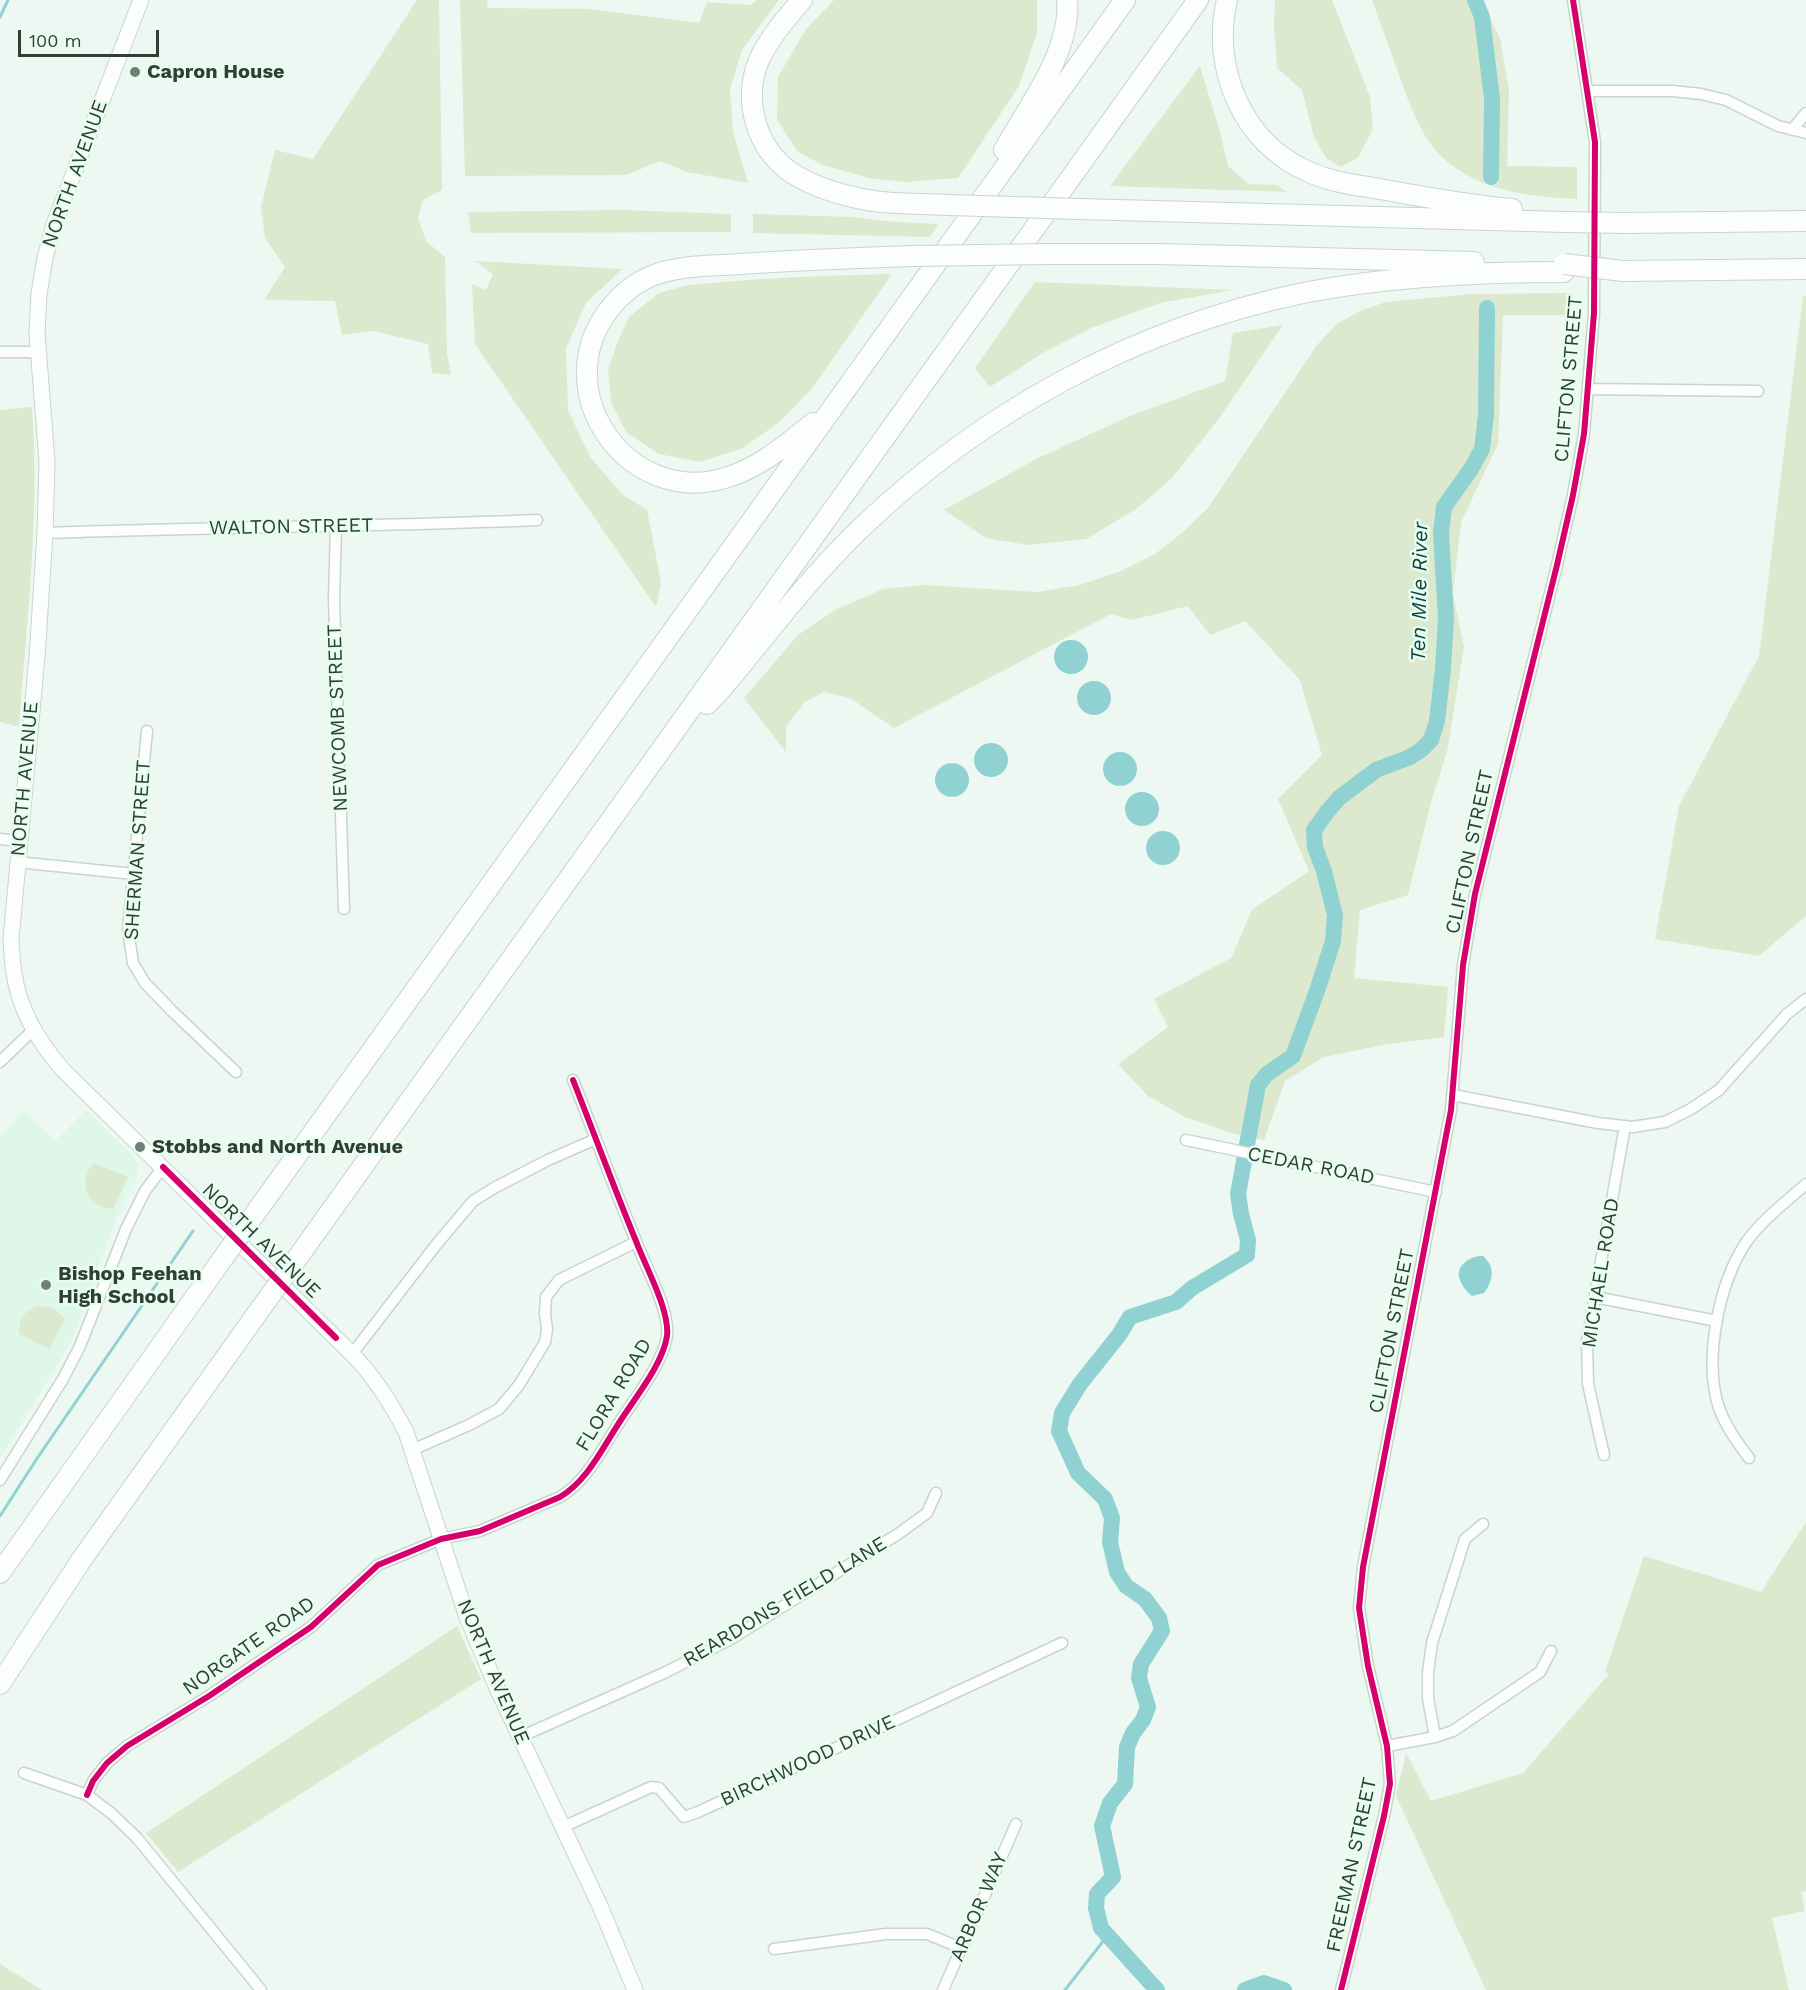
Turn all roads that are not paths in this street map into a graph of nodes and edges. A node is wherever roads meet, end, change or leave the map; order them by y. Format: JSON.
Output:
{"nodes":[{"id":1,"x":141,"y":0,"type":"edge"},
{"id":2,"x":802,"y":0,"type":"edge"},
{"id":3,"x":1066,"y":0,"type":"edge"},
{"id":4,"x":1125,"y":0,"type":"edge"},
{"id":5,"x":1198,"y":0,"type":"edge"},
{"id":6,"x":1227,"y":0,"type":"edge"},
{"id":7,"x":1573,"y":0,"type":"edge"},
{"id":8,"x":1588,"y":91,"type":"junction"},
{"id":9,"x":1806,"y":114,"type":"edge"},
{"id":10,"x":1792,"y":130,"type":"junction"},
{"id":11,"x":1806,"y":133,"type":"edge"},
{"id":12,"x":980,"y":202,"type":"junction"},
{"id":13,"x":1806,"y":213,"type":"edge"},
{"id":14,"x":1565,"y":217,"type":"junction"},
{"id":15,"x":1624,"y":218,"type":"junction"},
{"id":16,"x":1806,"y":221,"type":"edge"},
{"id":17,"x":1564,"y":268,"type":"junction"},
{"id":18,"x":1806,"y":269,"type":"edge"},
{"id":19,"x":0,"y":352,"type":"edge"},
{"id":20,"x":39,"y":352,"type":"junction"},
{"id":21,"x":1588,"y":389,"type":"junction"},
{"id":22,"x":1758,"y":391,"type":"dead end"},
{"id":23,"x":836,"y":403,"type":"junction"},
{"id":24,"x":537,"y":520,"type":"dead end"},
{"id":25,"x":336,"y":526,"type":"junction"},
{"id":26,"x":45,"y":533,"type":"junction"},
{"id":27,"x":147,"y":731,"type":"dead end"},
{"id":28,"x":666,"y":743,"type":"junction"},
{"id":29,"x":0,"y":839,"type":"edge"},
{"id":30,"x":20,"y":841,"type":"junction"},
{"id":31,"x":17,"y":862,"type":"junction"},
{"id":32,"x":134,"y":874,"type":"junction"},
{"id":33,"x":345,"y":909,"type":"dead end"},
{"id":34,"x":6,"y":942,"type":"edge"},
{"id":35,"x":1806,"y":999,"type":"edge"},
{"id":36,"x":33,"y":1030,"type":"junction"},
{"id":37,"x":0,"y":1062,"type":"edge"},
{"id":38,"x":236,"y":1072,"type":"dead end"},
{"id":39,"x":573,"y":1080,"type":"dead end"},
{"id":40,"x":1453,"y":1095,"type":"junction"},
{"id":41,"x":1625,"y":1126,"type":"junction"},
{"id":42,"x":596,"y":1139,"type":"junction"},
{"id":43,"x":1186,"y":1140,"type":"dead end"},
{"id":44,"x":163,"y":1167,"type":"junction"},
{"id":45,"x":1806,"y":1184,"type":"edge"},
{"id":46,"x":1436,"y":1192,"type":"junction"},
{"id":47,"x":636,"y":1242,"type":"junction"},
{"id":48,"x":1595,"y":1297,"type":"junction"},
{"id":49,"x":1717,"y":1321,"type":"junction"},
{"id":50,"x":352,"y":1354,"type":"junction"},
{"id":51,"x":412,"y":1450,"type":"junction"},
{"id":52,"x":1604,"y":1455,"type":"dead end"},
{"id":53,"x":1749,"y":1458,"type":"dead end"},
{"id":54,"x":0,"y":1480,"type":"edge"},
{"id":55,"x":936,"y":1493,"type":"dead end"},
{"id":56,"x":1483,"y":1524,"type":"dead end"},
{"id":57,"x":441,"y":1539,"type":"junction"},
{"id":58,"x":0,"y":1573,"type":"edge"},
{"id":59,"x":1062,"y":1643,"type":"dead end"},
{"id":60,"x":1551,"y":1651,"type":"dead end"},
{"id":61,"x":0,"y":1684,"type":"edge"},
{"id":62,"x":520,"y":1737,"type":"junction"},
{"id":63,"x":1435,"y":1737,"type":"junction"},
{"id":64,"x":1387,"y":1746,"type":"junction"},
{"id":65,"x":24,"y":1773,"type":"dead end"},
{"id":66,"x":87,"y":1795,"type":"junction"},
{"id":67,"x":1016,"y":1824,"type":"dead end"},
{"id":68,"x":563,"y":1827,"type":"junction"},
{"id":69,"x":961,"y":1948,"type":"junction"},
{"id":70,"x":774,"y":1949,"type":"dead end"},
{"id":71,"x":261,"y":1990,"type":"edge"},
{"id":72,"x":635,"y":1990,"type":"edge"},
{"id":73,"x":943,"y":1990,"type":"edge"},
{"id":74,"x":1341,"y":1990,"type":"edge"}],
"edges":[{"from":1,"to":20,"type":"main road","name":"NORTH AVENUE"},
{"from":2,"to":14,"type":"highway","bridge":true},
{"from":3,"to":12,"type":"highway"},
{"from":4,"to":12,"type":"highway"},
{"from":5,"to":28,"type":"highway"},
{"from":6,"to":14,"type":"highway"},
{"from":7,"to":8,"type":"street","name":"CLIFTON STREET"},
{"from":8,"to":10,"type":"street"},
{"from":8,"to":21,"type":"street","name":"CLIFTON STREET"},
{"from":9,"to":10,"type":"street"},
{"from":10,"to":11,"type":"street"},
{"from":12,"to":23,"type":"highway"},
{"from":13,"to":15,"type":"highway"},
{"from":14,"to":15,"type":"highway"},
{"from":15,"to":16,"type":"highway"},
{"from":17,"to":18,"type":"highway","bridge":true},
{"from":17,"to":23,"type":"highway","bridge":true},
{"from":17,"to":28,"type":"highway"},
{"from":19,"to":20,"type":"street"},
{"from":20,"to":26,"type":"main road","name":"NORTH AVENUE"},
{"from":21,"to":22,"type":"street"},
{"from":21,"to":40,"type":"street","name":"CLIFTON STREET"},
{"from":23,"to":58,"type":"highway","bridge":true},
{"from":24,"to":25,"type":"street","name":"WALTON STREET"},
{"from":25,"to":26,"type":"street","name":"WALTON STREET"},
{"from":25,"to":33,"type":"street","name":"NEWCOMB STREET"},
{"from":26,"to":30,"type":"main road","name":"NORTH AVENUE"},
{"from":27,"to":32,"type":"street","name":"SHERMAN STREET"},
{"from":28,"to":61,"type":"highway","bridge":true},
{"from":29,"to":30,"type":"street"},
{"from":30,"to":31,"type":"main road","name":"NORTH AVENUE"},
{"from":31,"to":32,"type":"street"},
{"from":31,"to":34,"type":"main road","name":"NORTH AVENUE"},
{"from":32,"to":38,"type":"street","name":"SHERMAN STREET"},
{"from":34,"to":36,"type":"main road","name":"NORTH AVENUE"},
{"from":35,"to":41,"type":"street"},
{"from":36,"to":37,"type":"street"},
{"from":36,"to":44,"type":"main road","name":"NORTH AVENUE"},
{"from":39,"to":42,"type":"street","name":"FLORA ROAD"},
{"from":40,"to":41,"type":"street"},
{"from":40,"to":46,"type":"street","name":"CLIFTON STREET"},
{"from":41,"to":48,"type":"street","name":"MICHAEL ROAD"},
{"from":42,"to":47,"type":"street","name":"FLORA ROAD"},
{"from":42,"to":50,"type":"street"},
{"from":43,"to":46,"type":"street","name":"CEDAR ROAD"},
{"from":44,"to":50,"type":"main road","name":"NORTH AVENUE"},
{"from":44,"to":54,"type":"street"},
{"from":45,"to":49,"type":"street"},
{"from":46,"to":64,"type":"street","name":"CLIFTON STREET"},
{"from":47,"to":51,"type":"street"},
{"from":47,"to":57,"type":"street","name":"FLORA ROAD"},
{"from":48,"to":49,"type":"street"},
{"from":48,"to":52,"type":"street","name":"MICHAEL ROAD"},
{"from":49,"to":53,"type":"street"},
{"from":50,"to":51,"type":"main road","name":"NORTH AVENUE"},
{"from":51,"to":57,"type":"main road","name":"NORTH AVENUE"},
{"from":55,"to":62,"type":"street","name":"REARDONS FIELD LANE"},
{"from":56,"to":63,"type":"street"},
{"from":57,"to":62,"type":"main road","name":"NORTH AVENUE"},
{"from":57,"to":66,"type":"street","name":"NORGATE ROAD"},
{"from":59,"to":68,"type":"street","name":"BIRCHWOOD DRIVE"},
{"from":60,"to":63,"type":"street"},
{"from":62,"to":68,"type":"main road","name":"NORTH AVENUE"},
{"from":63,"to":64,"type":"street"},
{"from":64,"to":74,"type":"street","name":"FREEMAN STREET"},
{"from":65,"to":66,"type":"street"},
{"from":66,"to":71,"type":"street"},
{"from":67,"to":69,"type":"street","name":"ARBOR WAY"},
{"from":68,"to":72,"type":"main road","name":"NORTH AVENUE"},
{"from":69,"to":70,"type":"street"},
{"from":69,"to":73,"type":"street","name":"ARBOR WAY"}]}
